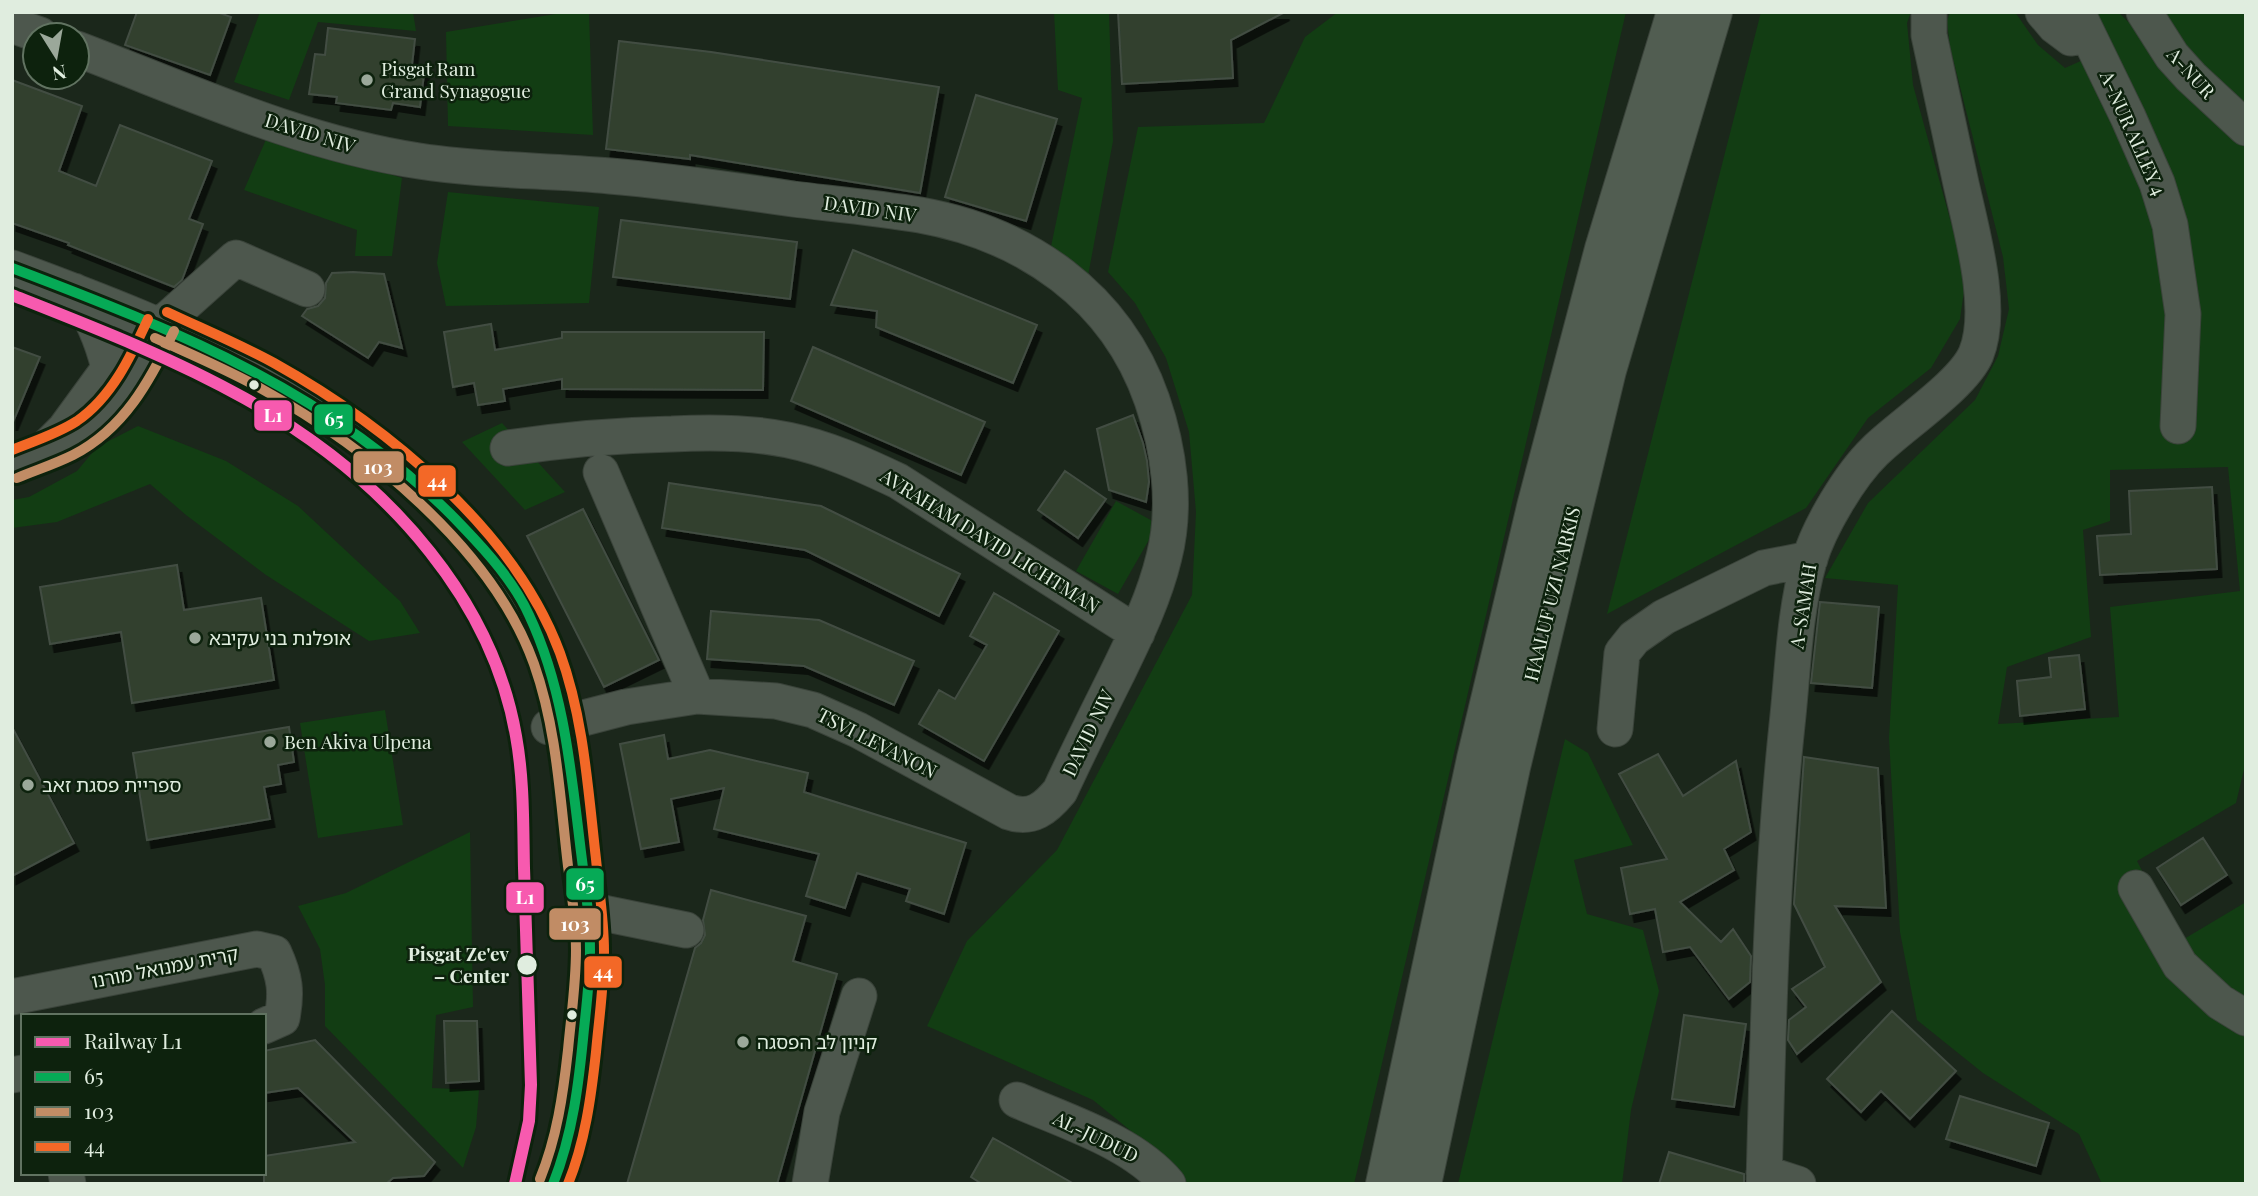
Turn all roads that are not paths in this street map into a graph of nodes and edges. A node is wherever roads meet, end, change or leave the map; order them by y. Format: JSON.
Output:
{"nodes":[{"id":1,"x":1676,"y":12,"type":"edge"},
{"id":2,"x":1713,"y":12,"type":"edge"},
{"id":3,"x":1929,"y":12,"type":"edge"},
{"id":4,"x":2043,"y":12,"type":"edge"},
{"id":5,"x":2144,"y":12,"type":"edge"},
{"id":6,"x":2082,"y":24,"type":"edge"},
{"id":7,"x":91,"y":54,"type":"edge"},
{"id":8,"x":2246,"y":128,"type":"edge"},
{"id":9,"x":12,"y":268,"type":"edge"},
{"id":10,"x":307,"y":289,"type":"dead end"},
{"id":11,"x":74,"y":291,"type":"junction"},
{"id":12,"x":153,"y":322,"type":"junction"},
{"id":13,"x":109,"y":368,"type":"junction"},
{"id":14,"x":2178,"y":426,"type":"dead end"},
{"id":15,"x":508,"y":448,"type":"dead end"},
{"id":16,"x":43,"y":451,"type":"junction"},
{"id":17,"x":12,"y":465,"type":"edge"},
{"id":18,"x":601,"y":472,"type":"dead end"},
{"id":19,"x":1810,"y":559,"type":"junction"},
{"id":20,"x":1137,"y":633,"type":"junction"},
{"id":21,"x":697,"y":696,"type":"junction"},
{"id":22,"x":557,"y":725,"type":"junction"},
{"id":23,"x":1615,"y":729,"type":"dead end"},
{"id":24,"x":1032,"y":815,"type":"joint"},
{"id":25,"x":2136,"y":888,"type":"dead end"},
{"id":26,"x":588,"y":910,"type":"junction"},
{"id":27,"x":686,"y":930,"type":"dead end"},
{"id":28,"x":859,"y":996,"type":"dead end"},
{"id":29,"x":12,"y":997,"type":"edge"},
{"id":30,"x":2246,"y":1018,"type":"edge"},
{"id":31,"x":266,"y":1025,"type":"edge"},
{"id":32,"x":1017,"y":1100,"type":"dead end"},
{"id":33,"x":1764,"y":1178,"type":"edge"},
{"id":34,"x":1397,"y":1183,"type":"edge"},
{"id":35,"x":537,"y":1184,"type":"edge"},
{"id":36,"x":553,"y":1184,"type":"edge"},
{"id":37,"x":810,"y":1184,"type":"edge"},
{"id":38,"x":1168,"y":1184,"type":"edge"},
{"id":39,"x":1798,"y":1184,"type":"edge"}],
"edges":[{"from":1,"to":34,"type":"highway","name":"HAALUF UZI NARKIS"},
{"from":2,"to":34,"type":"highway","name":"HAALUF UZI NARKIS"},
{"from":3,"to":19,"type":"street","name":"A-SAMAH"},
{"from":4,"to":6,"type":"street"},
{"from":5,"to":8,"type":"street","name":"A-NUR"},
{"from":6,"to":14,"type":"street","name":"A-NUR ALLEY 4"},
{"from":7,"to":20,"type":"street","name":"DAVID NIV"},
{"from":9,"to":11,"type":"street"},
{"from":10,"to":12,"type":"street"},
{"from":11,"to":12,"type":"street"},
{"from":11,"to":13,"type":"street"},
{"from":12,"to":13,"type":"street"},
{"from":12,"to":16,"type":"street"},
{"from":12,"to":22,"type":"street"},
{"from":13,"to":16,"type":"street"},
{"from":15,"to":20,"type":"street","name":"AVRAHAM DAVID LICHTMAN"},
{"from":16,"to":17,"type":"street"},
{"from":18,"to":21,"type":"street"},
{"from":19,"to":23,"type":"street"},
{"from":19,"to":33,"type":"street","name":"A-SAMAH"},
{"from":20,"to":24,"type":"street","name":"DAVID NIV"},
{"from":21,"to":22,"type":"street","name":"TSVI LEVANON"},
{"from":21,"to":24,"type":"street","name":"TSVI LEVANON"},
{"from":22,"to":26,"type":"street"},
{"from":22,"to":35,"type":"street"},
{"from":25,"to":30,"type":"street"},
{"from":26,"to":27,"type":"street"},
{"from":26,"to":36,"type":"street"},
{"from":28,"to":37,"type":"street"},
{"from":29,"to":31,"type":"street","name":"קרית עמנואל מורנו"},
{"from":32,"to":38,"type":"street","name":"AL-JUDUD"},
{"from":33,"to":39,"type":"street"}]}
